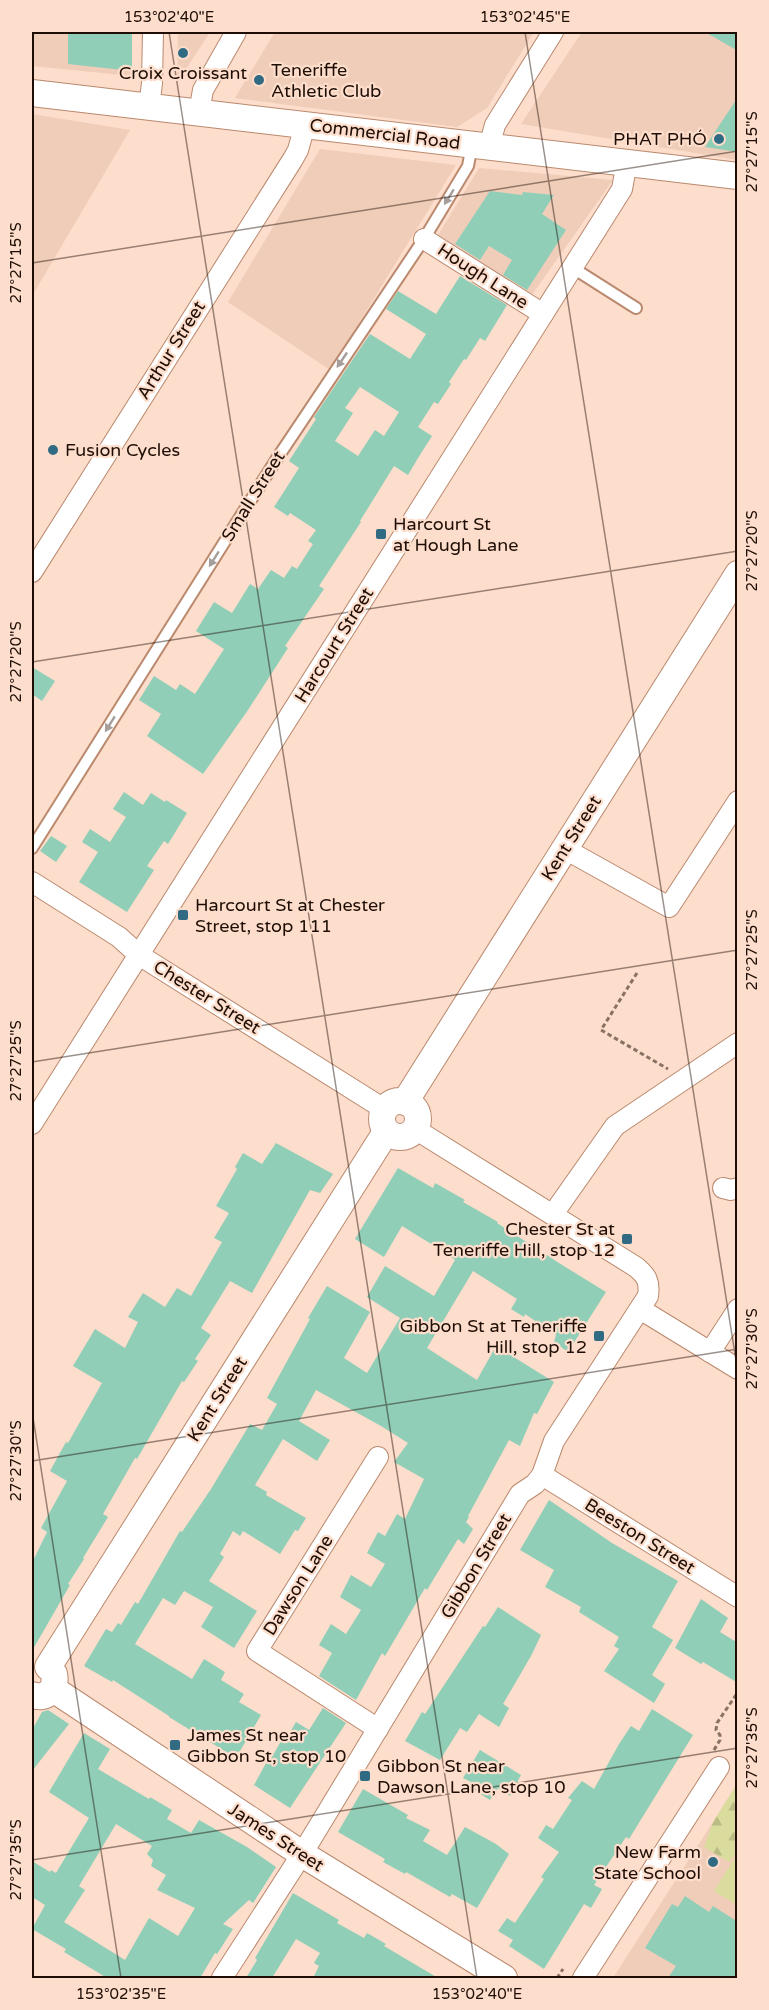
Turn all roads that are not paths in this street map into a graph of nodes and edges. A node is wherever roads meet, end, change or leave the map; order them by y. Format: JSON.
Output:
{"nodes":[{"id":1,"x":153,"y":32,"type":"edge"},
{"id":2,"x":236,"y":32,"type":"edge"},
{"id":3,"x":553,"y":32,"type":"edge"},
{"id":4,"x":32,"y":93,"type":"edge"},
{"id":5,"x":149,"y":108,"type":"junction"},
{"id":6,"x":199,"y":112,"type":"junction"},
{"id":7,"x":305,"y":125,"type":"junction"},
{"id":8,"x":481,"y":146,"type":"junction"},
{"id":9,"x":627,"y":162,"type":"junction"},
{"id":10,"x":738,"y":176,"type":"edge"},
{"id":11,"x":424,"y":238,"type":"junction"},
{"id":12,"x":573,"y":268,"type":"junction"},
{"id":13,"x":636,"y":308,"type":"dead end"},
{"id":14,"x":543,"y":314,"type":"junction"},
{"id":15,"x":32,"y":572,"type":"edge"},
{"id":16,"x":735,"y":584,"type":"edge"},
{"id":17,"x":738,"y":801,"type":"edge"},
{"id":18,"x":32,"y":848,"type":"edge"},
{"id":19,"x":565,"y":849,"type":"junction"},
{"id":20,"x":32,"y":882,"type":"edge"},
{"id":21,"x":139,"y":955,"type":"junction"},
{"id":22,"x":738,"y":1043,"type":"edge"},
{"id":23,"x":392,"y":1114,"type":"junction"},
{"id":24,"x":32,"y":1124,"type":"edge"},
{"id":25,"x":415,"y":1129,"type":"joint"},
{"id":26,"x":553,"y":1214,"type":"junction"},
{"id":27,"x":640,"y":1309,"type":"junction"},
{"id":28,"x":738,"y":1309,"type":"edge"},
{"id":29,"x":710,"y":1352,"type":"junction"},
{"id":30,"x":738,"y":1369,"type":"edge"},
{"id":31,"x":378,"y":1457,"type":"dead end"},
{"id":32,"x":542,"y":1475,"type":"junction"},
{"id":33,"x":738,"y":1598,"type":"edge"},
{"id":34,"x":41,"y":1679,"type":"edge"},
{"id":35,"x":378,"y":1729,"type":"junction"},
{"id":36,"x":719,"y":1767,"type":"road end"},
{"id":37,"x":302,"y":1854,"type":"junction"},
{"id":38,"x":222,"y":1978,"type":"edge"},
{"id":39,"x":504,"y":1978,"type":"edge"},
{"id":40,"x":583,"y":1978,"type":"edge"}],
"edges":[{"from":1,"to":5,"type":"street"},
{"from":2,"to":6,"type":"street"},
{"from":3,"to":8,"type":"street"},
{"from":4,"to":5,"type":"street","name":"Commercial Road"},
{"from":5,"to":6,"type":"street","name":"Commercial Road"},
{"from":6,"to":7,"type":"street","name":"Commercial Road"},
{"from":7,"to":8,"type":"street","name":"Commercial Road"},
{"from":7,"to":15,"type":"street","name":"Arthur Street"},
{"from":8,"to":9,"type":"street","name":"Commercial Road"},
{"from":8,"to":11,"type":"lane","name":"Small Street","one_way":true},
{"from":9,"to":10,"type":"street","name":"Commercial Road"},
{"from":9,"to":12,"type":"street","name":"Harcourt Street"},
{"from":11,"to":14,"type":"street","name":"Hough Lane"},
{"from":11,"to":18,"type":"lane","name":"Small Street","one_way":true},
{"from":12,"to":13,"type":"lane"},
{"from":12,"to":14,"type":"street","name":"Harcourt Street"},
{"from":14,"to":21,"type":"street","name":"Harcourt Street"},
{"from":16,"to":19,"type":"street","name":"Kent Street"},
{"from":17,"to":19,"type":"street"},
{"from":19,"to":23,"type":"street","name":"Kent Street"},
{"from":20,"to":21,"type":"street","name":"Chester Street"},
{"from":21,"to":23,"type":"street","name":"Chester Street"},
{"from":21,"to":24,"type":"street","name":"Harcourt Street"},
{"from":22,"to":26,"type":"street"},
{"from":23,"to":25,"type":"street"},
{"from":23,"to":34,"type":"street","name":"Kent Street"},
{"from":25,"to":26,"type":"street"},
{"from":26,"to":27,"type":"street","name":"Gibbon Street"},
{"from":27,"to":29,"type":"street"},
{"from":27,"to":32,"type":"street","name":"Gibbon Street"},
{"from":28,"to":29,"type":"street"},
{"from":29,"to":30,"type":"street"},
{"from":31,"to":35,"type":"street","name":"Dawson Lane"},
{"from":32,"to":33,"type":"street","name":"Beeston Street"},
{"from":32,"to":35,"type":"street","name":"Gibbon Street"},
{"from":34,"to":37,"type":"street","name":"James Street"},
{"from":35,"to":37,"type":"street","name":"Gibbon Street"},
{"from":36,"to":40,"type":"street"},
{"from":37,"to":38,"type":"street","name":"Gibbon Street"},
{"from":37,"to":39,"type":"street","name":"James Street"}]}
